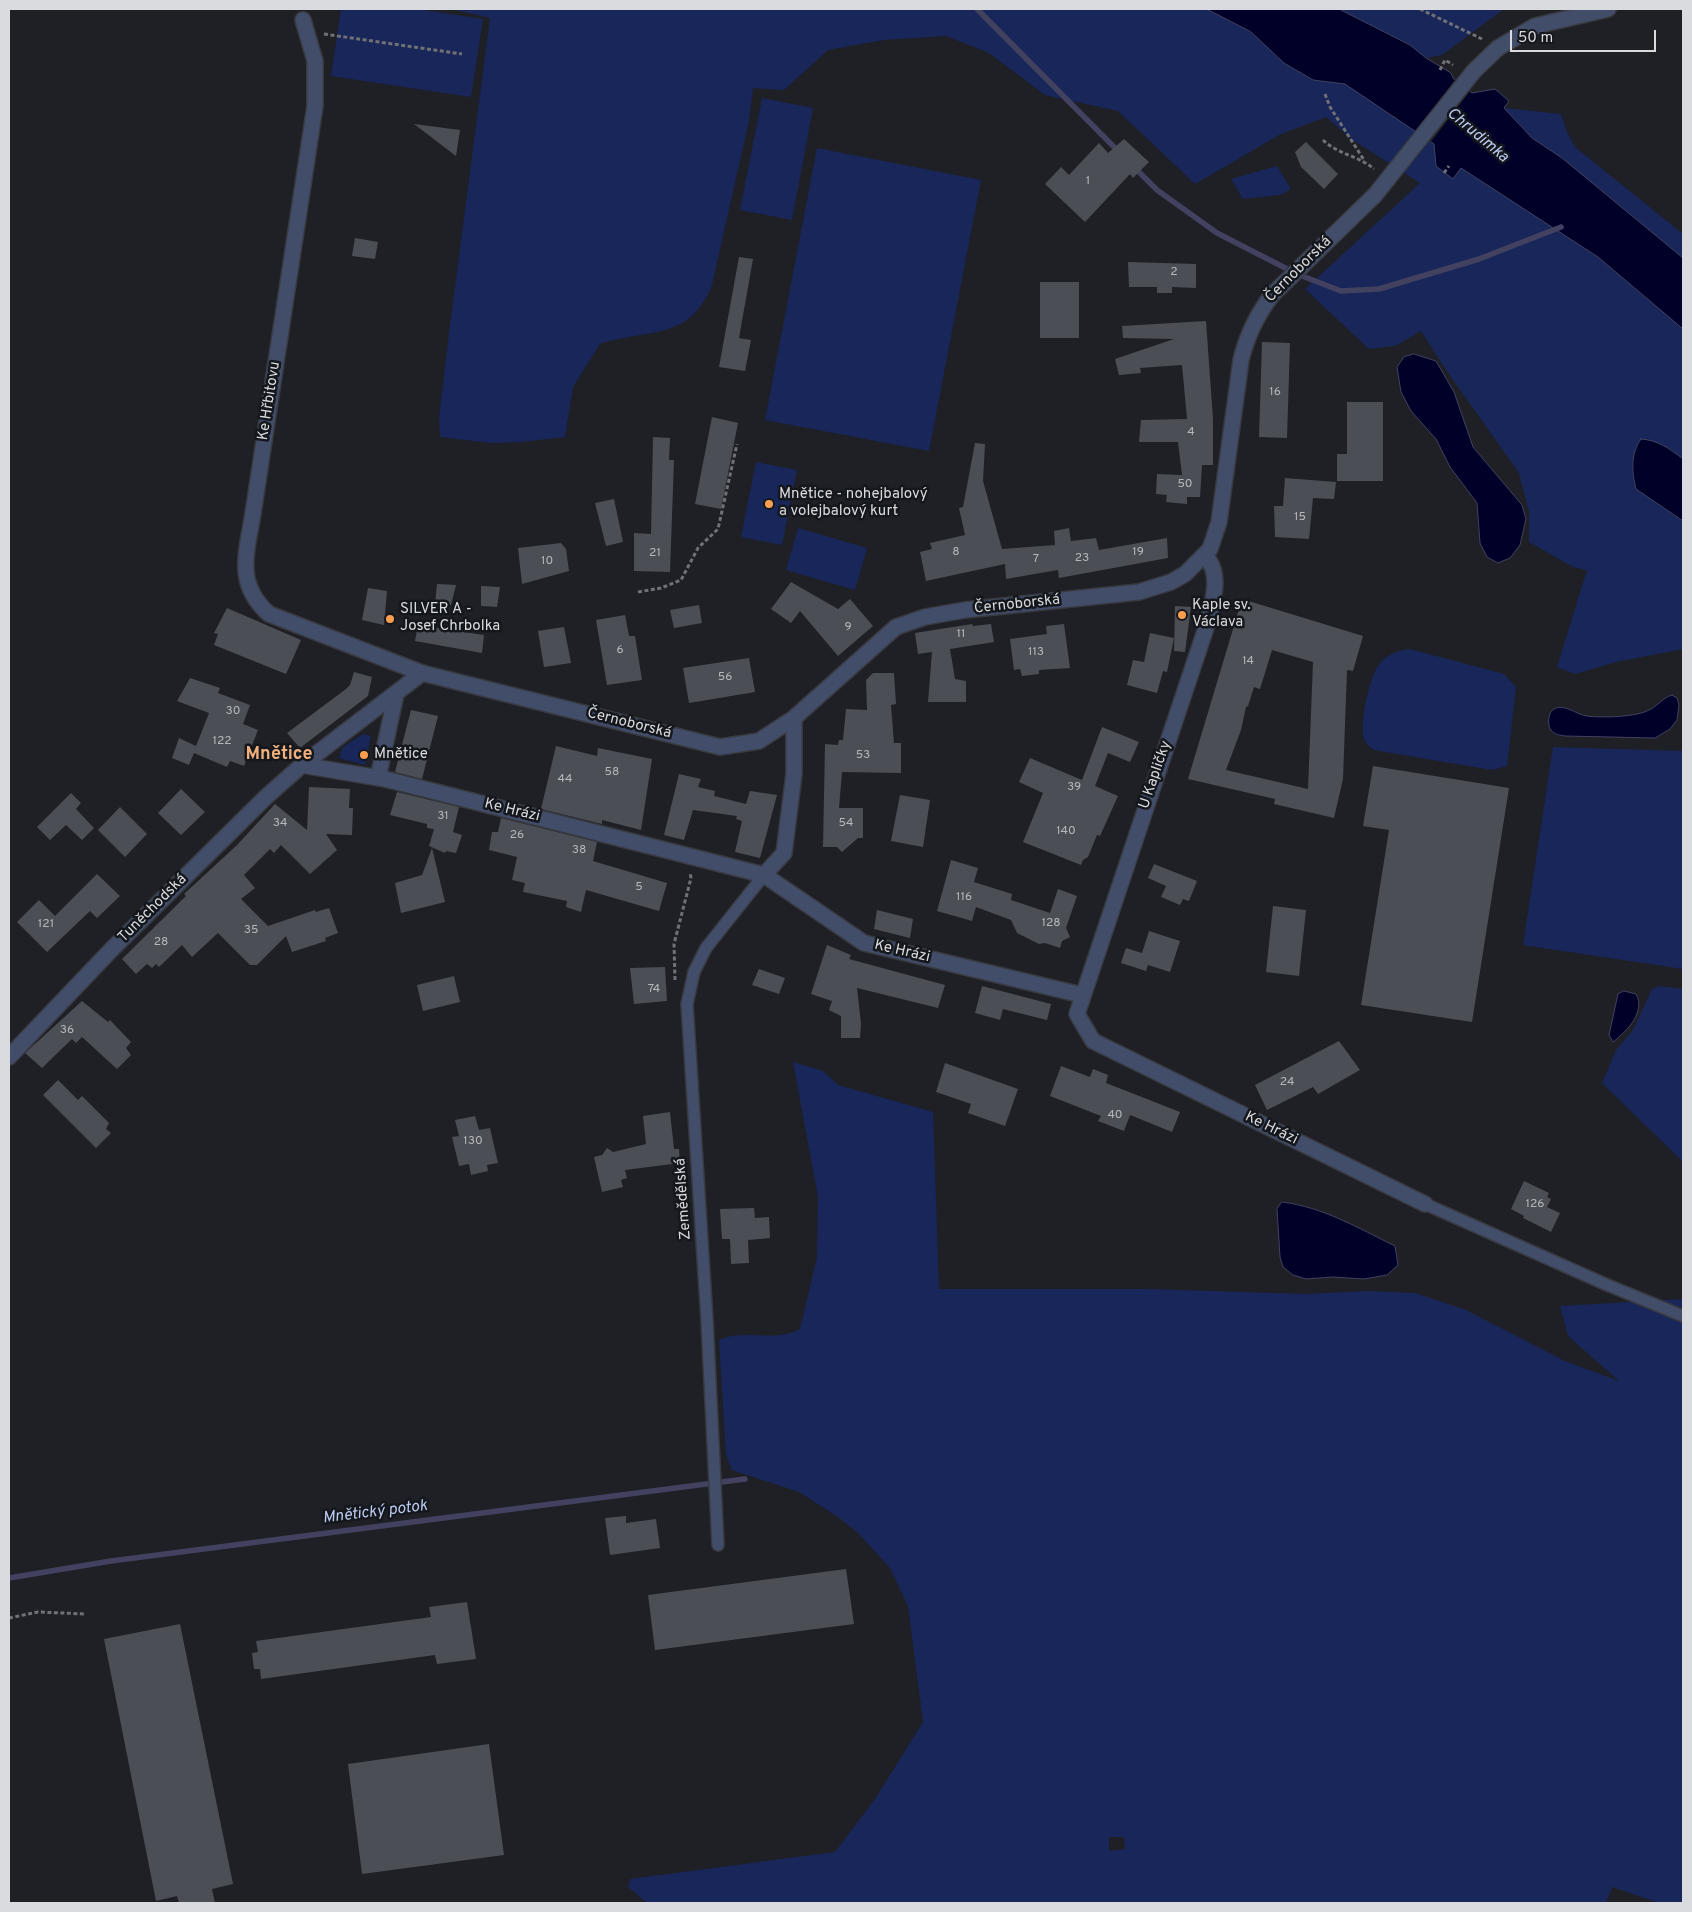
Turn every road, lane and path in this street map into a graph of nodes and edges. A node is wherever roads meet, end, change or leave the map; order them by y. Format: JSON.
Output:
{"nodes":[{"id":1,"x":1420,"y":9,"type":"edge"},
{"id":2,"x":1608,"y":9,"type":"edge"},
{"id":3,"x":305,"y":26,"type":"joint"},
{"id":4,"x":1498,"y":48,"type":"junction"},
{"id":5,"x":462,"y":54,"type":"dead end"},
{"id":6,"x":1453,"y":65,"type":"dead end"},
{"id":7,"x":1440,"y":70,"type":"dead end"},
{"id":8,"x":1325,"y":94,"type":"dead end"},
{"id":9,"x":1323,"y":140,"type":"dead end"},
{"id":10,"x":1364,"y":161,"type":"junction"},
{"id":11,"x":1449,"y":166,"type":"dead end"},
{"id":12,"x":1444,"y":173,"type":"dead end"},
{"id":13,"x":1388,"y":181,"type":"junction"},
{"id":14,"x":737,"y":444,"type":"dead end"},
{"id":15,"x":1205,"y":556,"type":"junction"},
{"id":16,"x":638,"y":592,"type":"dead end"},
{"id":17,"x":422,"y":673,"type":"junction"},
{"id":18,"x":396,"y":694,"type":"junction"},
{"id":19,"x":794,"y":718,"type":"junction"},
{"id":20,"x":302,"y":766,"type":"junction"},
{"id":21,"x":378,"y":778,"type":"junction"},
{"id":22,"x":690,"y":856,"type":"junction"},
{"id":23,"x":764,"y":875,"type":"junction"},
{"id":24,"x":676,"y":987,"type":"dead end"},
{"id":25,"x":1082,"y":995,"type":"junction"},
{"id":26,"x":9,"y":1057,"type":"edge"},
{"id":27,"x":1425,"y":1204,"type":"joint"},
{"id":28,"x":1683,"y":1316,"type":"edge"},
{"id":29,"x":718,"y":1545,"type":"dead end"},
{"id":30,"x":86,"y":1614,"type":"dead end"},
{"id":31,"x":9,"y":1618,"type":"edge"}],
"edges":[{"from":1,"to":4,"type":"path"},
{"from":2,"to":4,"type":"street","name":"Černoborská"},
{"from":3,"to":5,"type":"path"},
{"from":3,"to":17,"type":"street","name":"Ke Hřbitovu"},
{"from":4,"to":13,"type":"street","name":"Černoborská"},
{"from":6,"to":7,"type":"path"},
{"from":8,"to":10,"type":"path"},
{"from":9,"to":10,"type":"path"},
{"from":10,"to":13,"type":"path"},
{"from":11,"to":12,"type":"path"},
{"from":13,"to":15,"type":"street","name":"Černoborská"},
{"from":14,"to":16,"type":"path"},
{"from":15,"to":19,"type":"street","name":"Černoborská"},
{"from":15,"to":25,"type":"street","name":"U Kapličky"},
{"from":17,"to":18,"type":"street"},
{"from":17,"to":19,"type":"street","name":"Černoborská"},
{"from":18,"to":20,"type":"street"},
{"from":18,"to":21,"type":"street"},
{"from":19,"to":23,"type":"street"},
{"from":20,"to":21,"type":"street","name":"Ke Hrázi"},
{"from":20,"to":26,"type":"street","name":"Tuněchodská"},
{"from":21,"to":22,"type":"street","name":"Ke Hrázi"},
{"from":22,"to":23,"type":"street","name":"Ke Hrázi"},
{"from":22,"to":24,"type":"path"},
{"from":23,"to":25,"type":"street","name":"Ke Hrázi"},
{"from":23,"to":29,"type":"lane","name":"Zemědělská"},
{"from":25,"to":27,"type":"street","name":"Ke Hrázi"},
{"from":27,"to":28,"type":"lane"},
{"from":30,"to":31,"type":"path"}]}
